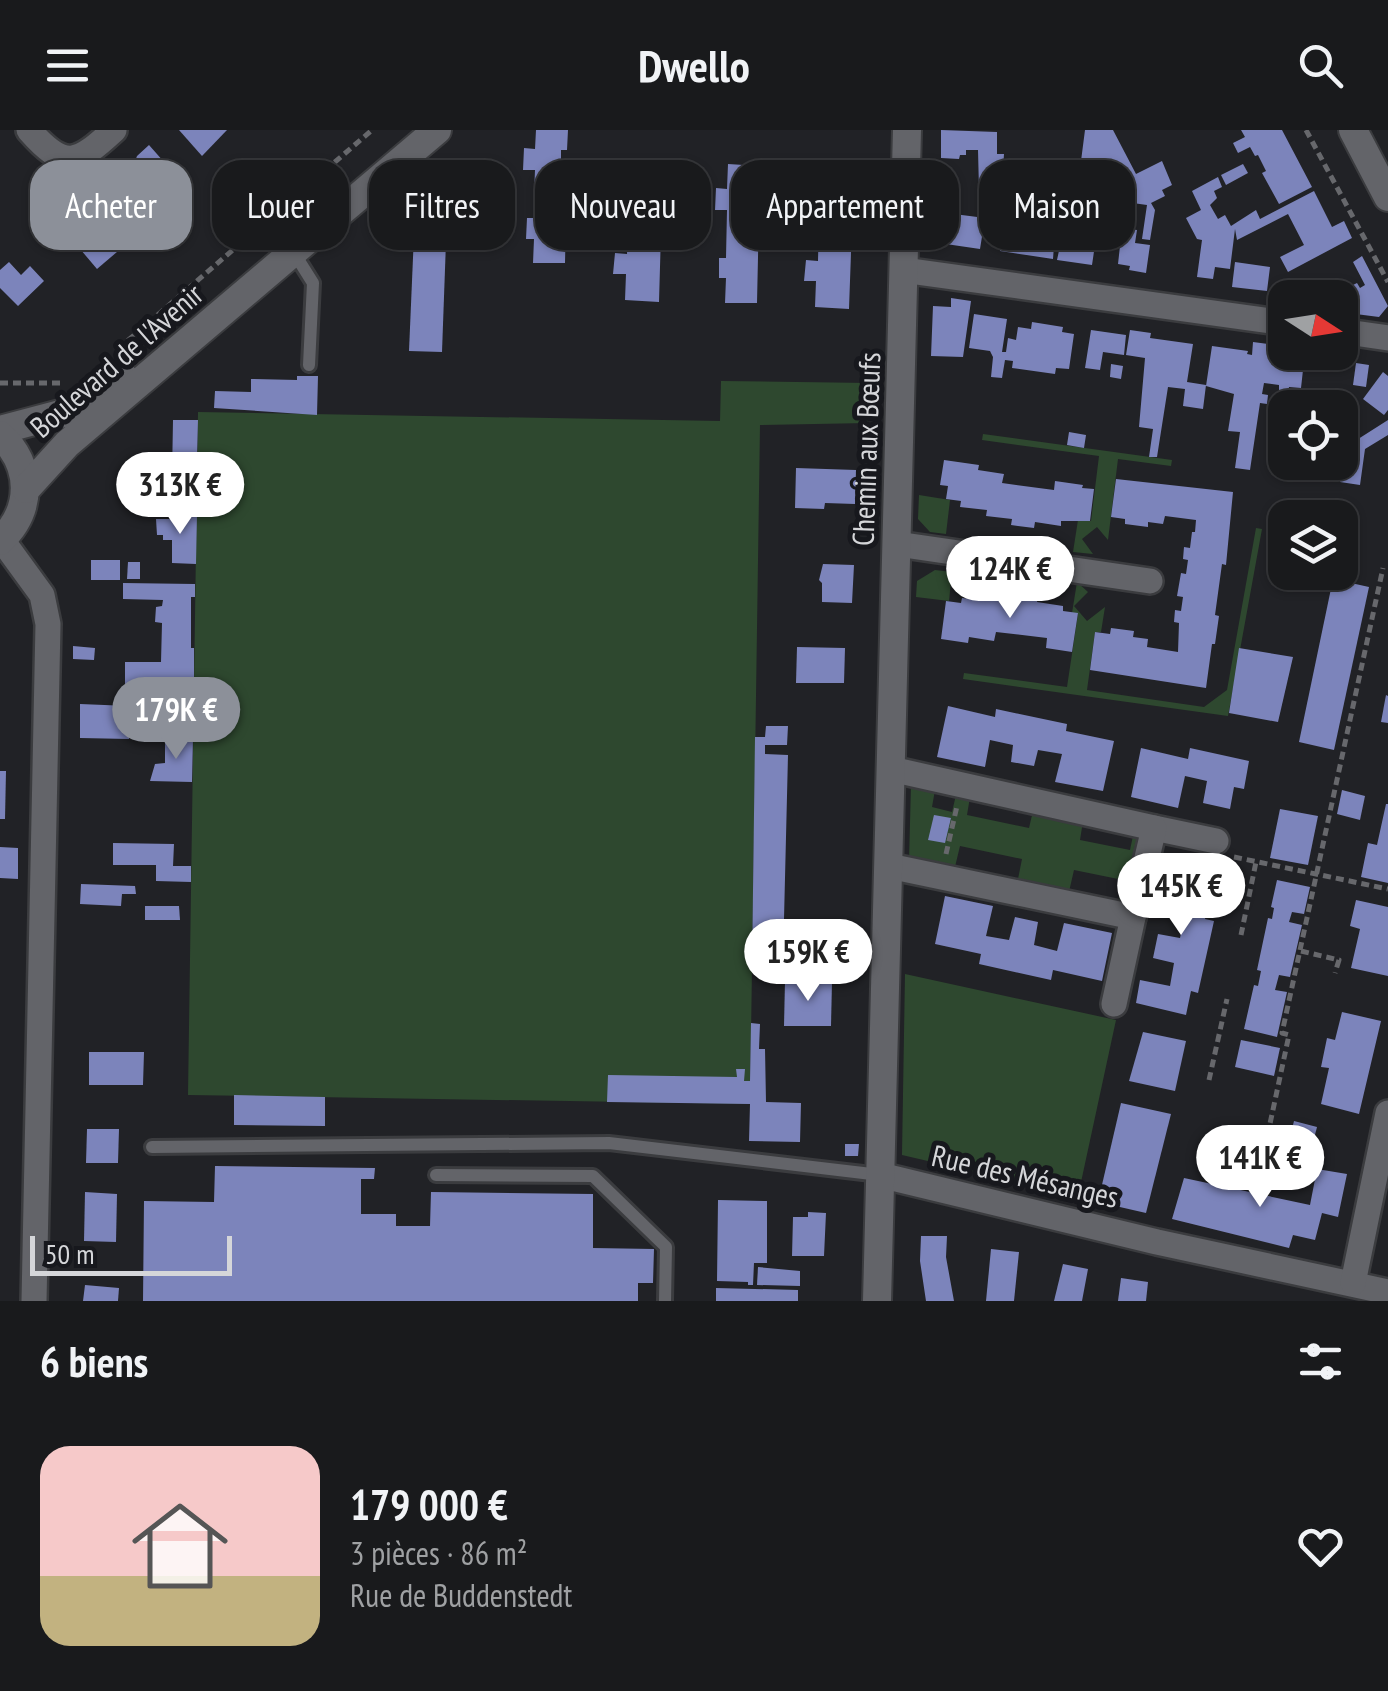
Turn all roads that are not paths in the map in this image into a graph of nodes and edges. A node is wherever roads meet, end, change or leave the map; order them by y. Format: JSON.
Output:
{"nodes":[{"id":1,"x":29,"y":130,"type":"edge"},
{"id":2,"x":114,"y":130,"type":"edge"},
{"id":3,"x":414,"y":130,"type":"edge"},
{"id":4,"x":437,"y":130,"type":"edge"},
{"id":5,"x":907,"y":130,"type":"edge"},
{"id":6,"x":1353,"y":130,"type":"edge"},
{"id":7,"x":349,"y":191,"type":"edge"},
{"id":8,"x":1388,"y":197,"type":"edge"},
{"id":9,"x":349,"y":199,"type":"edge"},
{"id":10,"x":285,"y":250,"type":"edge"},
{"id":11,"x":285,"y":250,"type":"edge"},
{"id":12,"x":292,"y":250,"type":"edge"},
{"id":13,"x":904,"y":270,"type":"junction"},
{"id":14,"x":1268,"y":321,"type":"edge"},
{"id":15,"x":1358,"y":334,"type":"edge"},
{"id":16,"x":1388,"y":338,"type":"edge"},
{"id":17,"x":309,"y":365,"type":"dead end"},
{"id":18,"x":0,"y":432,"type":"edge"},
{"id":19,"x":26,"y":490,"type":"junction"},
{"id":20,"x":1,"y":541,"type":"edge"},
{"id":21,"x":896,"y":544,"type":"junction"},
{"id":22,"x":1150,"y":581,"type":"dead end"},
{"id":23,"x":891,"y":769,"type":"junction"},
{"id":24,"x":1154,"y":828,"type":"junction"},
{"id":25,"x":1216,"y":841,"type":"road end"},
{"id":26,"x":889,"y":866,"type":"junction"},
{"id":27,"x":1134,"y":917,"type":"junction"},
{"id":28,"x":1114,"y":1004,"type":"dead end"},
{"id":29,"x":1388,"y":1113,"type":"edge"},
{"id":30,"x":152,"y":1147,"type":"dead end"},
{"id":31,"x":436,"y":1175,"type":"dead end"},
{"id":32,"x":880,"y":1176,"type":"junction"},
{"id":33,"x":1353,"y":1283,"type":"junction"},
{"id":34,"x":1388,"y":1292,"type":"edge"},
{"id":35,"x":34,"y":1301,"type":"edge"},
{"id":36,"x":665,"y":1301,"type":"edge"},
{"id":37,"x":877,"y":1301,"type":"edge"}],
"edges":[{"from":1,"to":2,"type":"street"},
{"from":3,"to":7,"type":"street","name":"Boulevard de l'Avenir"},
{"from":4,"to":9,"type":"street","name":"Boulevard de l'Avenir"},
{"from":5,"to":13,"type":"street","name":"Chemin aux Bœufs"},
{"from":6,"to":8,"type":"street"},
{"from":10,"to":18,"type":"street","name":"Boulevard de l'Avenir"},
{"from":11,"to":19,"type":"street","name":"Boulevard de l'Avenir"},
{"from":12,"to":17,"type":"lane"},
{"from":13,"to":14,"type":"street"},
{"from":13,"to":21,"type":"street","name":"Chemin aux Bœufs"},
{"from":15,"to":16,"type":"street"},
{"from":18,"to":19,"type":"street"},
{"from":19,"to":20,"type":"street","name":"Boulevard de l'Avenir"},
{"from":20,"to":35,"type":"street"},
{"from":21,"to":22,"type":"street"},
{"from":21,"to":23,"type":"street","name":"Chemin aux Bœufs"},
{"from":23,"to":24,"type":"street"},
{"from":23,"to":26,"type":"street","name":"Chemin aux Bœufs"},
{"from":24,"to":25,"type":"street"},
{"from":24,"to":27,"type":"street"},
{"from":26,"to":27,"type":"street"},
{"from":26,"to":32,"type":"street","name":"Chemin aux Bœufs"},
{"from":27,"to":28,"type":"street"},
{"from":29,"to":33,"type":"street"},
{"from":30,"to":32,"type":"lane"},
{"from":31,"to":36,"type":"lane"},
{"from":32,"to":33,"type":"street","name":"Rue des Mésanges"},
{"from":32,"to":37,"type":"street","name":"Chemin aux Bœufs"},
{"from":33,"to":34,"type":"street","name":"Rue des Mésanges"}]}
